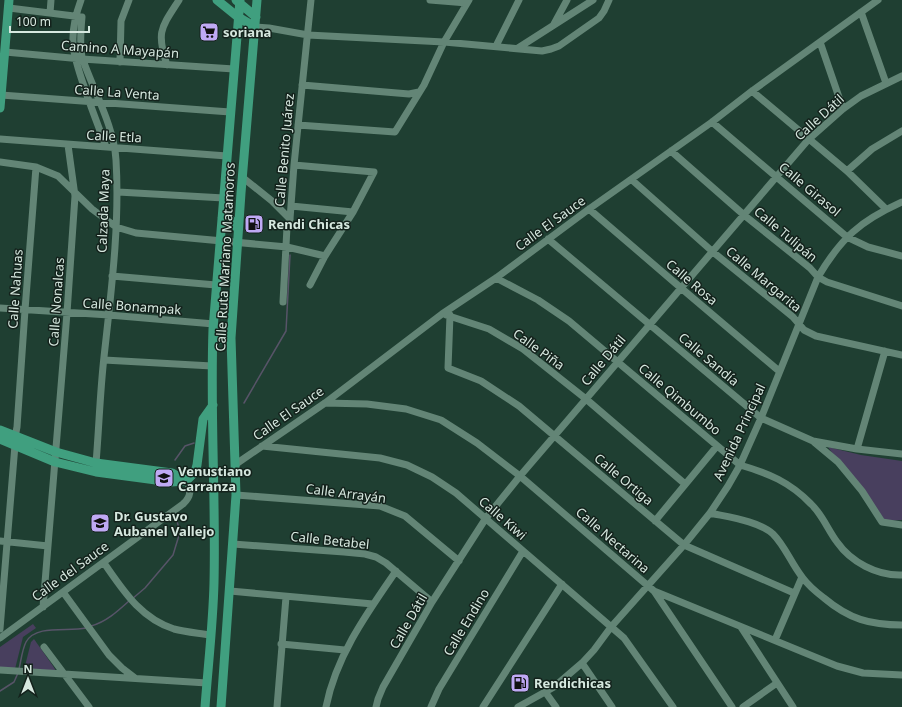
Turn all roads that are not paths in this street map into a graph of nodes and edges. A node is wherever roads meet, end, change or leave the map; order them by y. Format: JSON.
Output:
{"nodes":[{"id":1,"x":51,"y":0,"type":"edge"},
{"id":2,"x":81,"y":0,"type":"edge"},
{"id":3,"x":129,"y":0,"type":"edge"},
{"id":4,"x":179,"y":0,"type":"edge"},
{"id":5,"x":217,"y":0,"type":"edge"},
{"id":6,"x":257,"y":0,"type":"edge"},
{"id":7,"x":311,"y":0,"type":"edge"},
{"id":8,"x":430,"y":0,"type":"edge"},
{"id":9,"x":519,"y":0,"type":"edge"},
{"id":10,"x":567,"y":0,"type":"edge"},
{"id":11,"x":593,"y":0,"type":"edge"},
{"id":12,"x":609,"y":0,"type":"edge"},
{"id":13,"x":878,"y":0,"type":"edge"},
{"id":14,"x":239,"y":1,"type":"edge"},
{"id":15,"x":468,"y":2,"type":"edge"},
{"id":16,"x":9,"y":4,"type":"edge"},
{"id":17,"x":861,"y":12,"type":"junction"},
{"id":18,"x":50,"y":14,"type":"junction"},
{"id":19,"x":78,"y":17,"type":"junction"},
{"id":20,"x":238,"y":17,"type":"junction"},
{"id":21,"x":256,"y":17,"type":"junction"},
{"id":22,"x":554,"y":24,"type":"junction"},
{"id":23,"x":255,"y":27,"type":"junction"},
{"id":24,"x":269,"y":28,"type":"junction"},
{"id":25,"x":308,"y":35,"type":"junction"},
{"id":26,"x":444,"y":42,"type":"junction"},
{"id":27,"x":820,"y":42,"type":"junction"},
{"id":28,"x":496,"y":46,"type":"junction"},
{"id":29,"x":518,"y":48,"type":"junction"},
{"id":30,"x":6,"y":52,"type":"junction"},
{"id":31,"x":74,"y":59,"type":"junction"},
{"id":32,"x":82,"y":59,"type":"junction"},
{"id":33,"x":120,"y":62,"type":"junction"},
{"id":34,"x":167,"y":65,"type":"junction"},
{"id":35,"x":234,"y":69,"type":"junction"},
{"id":36,"x":902,"y":76,"type":"edge"},
{"id":37,"x":886,"y":83,"type":"junction"},
{"id":38,"x":302,"y":85,"type":"junction"},
{"id":39,"x":752,"y":91,"type":"junction"},
{"id":40,"x":419,"y":92,"type":"junction"},
{"id":41,"x":1,"y":101,"type":"edge"},
{"id":42,"x":90,"y":102,"type":"junction"},
{"id":43,"x":99,"y":102,"type":"junction"},
{"id":44,"x":843,"y":109,"type":"junction"},
{"id":45,"x":230,"y":112,"type":"junction"},
{"id":46,"x":712,"y":122,"type":"junction"},
{"id":47,"x":298,"y":125,"type":"junction"},
{"id":48,"x":902,"y":131,"type":"edge"},
{"id":49,"x":0,"y":139,"type":"edge"},
{"id":50,"x":808,"y":140,"type":"junction"},
{"id":51,"x":68,"y":145,"type":"junction"},
{"id":52,"x":106,"y":147,"type":"junction"},
{"id":53,"x":114,"y":147,"type":"junction"},
{"id":54,"x":671,"y":151,"type":"junction"},
{"id":55,"x":227,"y":156,"type":"junction"},
{"id":56,"x":0,"y":162,"type":"edge"},
{"id":57,"x":294,"y":165,"type":"junction"},
{"id":58,"x":36,"y":167,"type":"junction"},
{"id":59,"x":847,"y":171,"type":"junction"},
{"id":60,"x":242,"y":177,"type":"junction"},
{"id":61,"x":776,"y":177,"type":"junction"},
{"id":62,"x":632,"y":180,"type":"junction"},
{"id":63,"x":118,"y":192,"type":"junction"},
{"id":64,"x":75,"y":193,"type":"junction"},
{"id":65,"x":224,"y":198,"type":"junction"},
{"id":66,"x":902,"y":202,"type":"edge"},
{"id":67,"x":291,"y":206,"type":"junction"},
{"id":68,"x":590,"y":209,"type":"junction"},
{"id":69,"x":886,"y":209,"type":"junction"},
{"id":70,"x":352,"y":212,"type":"junction"},
{"id":71,"x":744,"y":215,"type":"junction"},
{"id":72,"x":222,"y":218,"type":"junction"},
{"id":73,"x":290,"y":219,"type":"junction"},
{"id":74,"x":116,"y":227,"type":"junction"},
{"id":75,"x":238,"y":229,"type":"junction"},
{"id":76,"x":847,"y":237,"type":"junction"},
{"id":77,"x":548,"y":239,"type":"junction"},
{"id":78,"x":220,"y":240,"type":"junction"},
{"id":79,"x":237,"y":242,"type":"junction"},
{"id":80,"x":287,"y":247,"type":"junction"},
{"id":81,"x":713,"y":252,"type":"junction"},
{"id":82,"x":325,"y":256,"type":"junction"},
{"id":83,"x":902,"y":256,"type":"edge"},
{"id":84,"x":112,"y":276,"type":"junction"},
{"id":85,"x":818,"y":277,"type":"junction"},
{"id":86,"x":496,"y":278,"type":"junction"},
{"id":87,"x":216,"y":285,"type":"junction"},
{"id":88,"x":310,"y":285,"type":"dead end"},
{"id":89,"x":680,"y":288,"type":"junction"},
{"id":90,"x":283,"y":302,"type":"dead end"},
{"id":91,"x":902,"y":306,"type":"edge"},
{"id":92,"x":0,"y":308,"type":"edge"},
{"id":93,"x":25,"y":310,"type":"junction"},
{"id":94,"x":67,"y":313,"type":"junction"},
{"id":95,"x":442,"y":314,"type":"junction"},
{"id":96,"x":109,"y":315,"type":"junction"},
{"id":97,"x":450,"y":315,"type":"junction"},
{"id":98,"x":798,"y":323,"type":"junction"},
{"id":99,"x":650,"y":324,"type":"junction"},
{"id":100,"x":213,"y":326,"type":"junction"},
{"id":101,"x":231,"y":338,"type":"junction"},
{"id":102,"x":884,"y":351,"type":"junction"},
{"id":103,"x":902,"y":355,"type":"edge"},
{"id":104,"x":104,"y":360,"type":"junction"},
{"id":105,"x":617,"y":362,"type":"junction"},
{"id":106,"x":212,"y":366,"type":"junction"},
{"id":107,"x":779,"y":371,"type":"junction"},
{"id":108,"x":586,"y":399,"type":"junction"},
{"id":109,"x":325,"y":403,"type":"junction"},
{"id":110,"x":213,"y":405,"type":"junction"},
{"id":111,"x":762,"y":418,"type":"junction"},
{"id":112,"x":0,"y":430,"type":"edge"},
{"id":113,"x":554,"y":436,"type":"junction"},
{"id":114,"x":0,"y":439,"type":"edge"},
{"id":115,"x":15,"y":441,"type":"junction"},
{"id":116,"x":813,"y":441,"type":"junction"},
{"id":117,"x":262,"y":446,"type":"junction"},
{"id":118,"x":717,"y":446,"type":"junction"},
{"id":119,"x":857,"y":449,"type":"junction"},
{"id":120,"x":902,"y":454,"type":"edge"},
{"id":121,"x":55,"y":457,"type":"junction"},
{"id":122,"x":96,"y":463,"type":"junction"},
{"id":123,"x":236,"y":464,"type":"junction"},
{"id":124,"x":740,"y":465,"type":"junction"},
{"id":125,"x":520,"y":476,"type":"junction"},
{"id":126,"x":186,"y":481,"type":"junction"},
{"id":127,"x":686,"y":484,"type":"junction"},
{"id":128,"x":236,"y":494,"type":"junction"},
{"id":129,"x":710,"y":513,"type":"junction"},
{"id":130,"x":486,"y":518,"type":"junction"},
{"id":131,"x":655,"y":521,"type":"junction"},
{"id":132,"x":902,"y":525,"type":"edge"},
{"id":133,"x":4,"y":542,"type":"edge"},
{"id":134,"x":233,"y":544,"type":"junction"},
{"id":135,"x":684,"y":545,"type":"junction"},
{"id":136,"x":48,"y":546,"type":"junction"},
{"id":137,"x":523,"y":551,"type":"junction"},
{"id":138,"x":459,"y":561,"type":"junction"},
{"id":139,"x":104,"y":563,"type":"junction"},
{"id":140,"x":396,"y":571,"type":"junction"},
{"id":141,"x":902,"y":575,"type":"edge"},
{"id":142,"x":802,"y":577,"type":"junction"},
{"id":143,"x":562,"y":584,"type":"junction"},
{"id":144,"x":651,"y":588,"type":"junction"},
{"id":145,"x":230,"y":591,"type":"junction"},
{"id":146,"x":63,"y":592,"type":"junction"},
{"id":147,"x":794,"y":593,"type":"junction"},
{"id":148,"x":286,"y":597,"type":"junction"},
{"id":149,"x":432,"y":602,"type":"junction"},
{"id":150,"x":373,"y":604,"type":"junction"},
{"id":151,"x":43,"y":607,"type":"junction"},
{"id":152,"x":902,"y":625,"type":"edge"},
{"id":153,"x":611,"y":627,"type":"junction"},
{"id":154,"x":741,"y":627,"type":"junction"},
{"id":155,"x":0,"y":629,"type":"edge"},
{"id":156,"x":210,"y":635,"type":"junction"},
{"id":157,"x":0,"y":638,"type":"edge"},
{"id":158,"x":775,"y":640,"type":"junction"},
{"id":159,"x":281,"y":644,"type":"junction"},
{"id":160,"x":44,"y":646,"type":"dead end"},
{"id":161,"x":345,"y":650,"type":"junction"},
{"id":162,"x":582,"y":663,"type":"junction"},
{"id":163,"x":0,"y":670,"type":"edge"},
{"id":164,"x":64,"y":675,"type":"junction"},
{"id":165,"x":902,"y":675,"type":"edge"},
{"id":166,"x":135,"y":678,"type":"junction"},
{"id":167,"x":207,"y":683,"type":"junction"},
{"id":168,"x":777,"y":683,"type":"junction"},
{"id":169,"x":546,"y":693,"type":"junction"},
{"id":170,"x":88,"y":707,"type":"edge"},
{"id":171,"x":205,"y":707,"type":"edge"},
{"id":172,"x":221,"y":707,"type":"edge"},
{"id":173,"x":277,"y":707,"type":"edge"},
{"id":174,"x":326,"y":707,"type":"edge"},
{"id":175,"x":376,"y":707,"type":"edge"},
{"id":176,"x":431,"y":707,"type":"edge"},
{"id":177,"x":483,"y":707,"type":"edge"},
{"id":178,"x":518,"y":707,"type":"edge"},
{"id":179,"x":556,"y":707,"type":"edge"},
{"id":180,"x":612,"y":707,"type":"edge"},
{"id":181,"x":673,"y":707,"type":"edge"},
{"id":182,"x":732,"y":707,"type":"edge"},
{"id":183,"x":743,"y":707,"type":"edge"},
{"id":184,"x":793,"y":707,"type":"edge"}],
"edges":[{"from":1,"to":18,"type":"street"},
{"from":2,"to":19,"type":"street","name":"Calzada Maya"},
{"from":3,"to":33,"type":"street"},
{"from":4,"to":34,"type":"street"},
{"from":5,"to":20,"type":"main road"},
{"from":6,"to":21,"type":"main road","name":"Calle Ruta Mariano Matamoros"},
{"from":7,"to":25,"type":"street","name":"Calle Benito Juárez"},
{"from":8,"to":15,"type":"street"},
{"from":9,"to":28,"type":"street"},
{"from":10,"to":22,"type":"street"},
{"from":11,"to":22,"type":"street"},
{"from":12,"to":29,"type":"street"},
{"from":13,"to":17,"type":"street","name":"Calle El Sauce"},
{"from":14,"to":20,"type":"main road","name":"Calle Ruta Mariano Matamoros"},
{"from":14,"to":21,"type":"main road"},
{"from":15,"to":26,"type":"street"},
{"from":16,"to":18,"type":"street"},
{"from":16,"to":30,"type":"main road"},
{"from":17,"to":27,"type":"street","name":"Calle El Sauce"},
{"from":17,"to":37,"type":"street"},
{"from":18,"to":19,"type":"street"},
{"from":19,"to":31,"type":"street","name":"Calzada Maya"},
{"from":19,"to":32,"type":"street","name":"Calzada Maya"},
{"from":20,"to":23,"type":"main road"},
{"from":20,"to":35,"type":"main road","name":"Calle Ruta Mariano Matamoros"},
{"from":21,"to":23,"type":"main road","name":"Calle Ruta Mariano Matamoros"},
{"from":21,"to":24,"type":"street"},
{"from":22,"to":29,"type":"street"},
{"from":23,"to":24,"type":"street"},
{"from":23,"to":60,"type":"main road","name":"Calle Ruta Mariano Matamoros"},
{"from":24,"to":25,"type":"street"},
{"from":25,"to":26,"type":"street"},
{"from":25,"to":38,"type":"street","name":"Calle Benito Juárez"},
{"from":26,"to":28,"type":"street"},
{"from":26,"to":40,"type":"street"},
{"from":27,"to":39,"type":"street","name":"Calle El Sauce"},
{"from":27,"to":44,"type":"street"},
{"from":28,"to":29,"type":"street"},
{"from":30,"to":31,"type":"street","name":"Camino A Mayapán"},
{"from":30,"to":41,"type":"main road"},
{"from":31,"to":32,"type":"street","name":"Camino A Mayapán"},
{"from":31,"to":42,"type":"street","name":"Calzada Maya"},
{"from":32,"to":33,"type":"street","name":"Camino A Mayapán"},
{"from":32,"to":43,"type":"street","name":"Calzada Maya"},
{"from":33,"to":34,"type":"street","name":"Camino A Mayapán"},
{"from":34,"to":35,"type":"street","name":"Camino A Mayapán"},
{"from":35,"to":45,"type":"main road","name":"Calle Ruta Mariano Matamoros"},
{"from":36,"to":37,"type":"street","name":"Calle Dátil"},
{"from":37,"to":44,"type":"street","name":"Calle Dátil"},
{"from":38,"to":40,"type":"street"},
{"from":38,"to":47,"type":"street","name":"Calle Benito Juárez"},
{"from":39,"to":46,"type":"street","name":"Calle El Sauce"},
{"from":39,"to":50,"type":"street"},
{"from":40,"to":47,"type":"street"},
{"from":41,"to":42,"type":"street","name":"Calle La Venta"},
{"from":42,"to":43,"type":"street","name":"Calle La Venta"},
{"from":42,"to":52,"type":"street","name":"Calzada Maya"},
{"from":43,"to":45,"type":"street","name":"Calle La Venta"},
{"from":43,"to":53,"type":"street","name":"Calzada Maya"},
{"from":44,"to":50,"type":"street","name":"Calle Dátil"},
{"from":45,"to":55,"type":"main road","name":"Calle Ruta Mariano Matamoros"},
{"from":46,"to":54,"type":"street","name":"Calle El Sauce"},
{"from":46,"to":61,"type":"street","name":"Calle Girasol"},
{"from":47,"to":57,"type":"street","name":"Calle Benito Juárez"},
{"from":48,"to":59,"type":"street"},
{"from":49,"to":51,"type":"street","name":"Calle Etla"},
{"from":50,"to":59,"type":"street"},
{"from":50,"to":61,"type":"street","name":"Calle Dátil"},
{"from":51,"to":52,"type":"street","name":"Calle Etla"},
{"from":51,"to":64,"type":"street","name":"Calle Nonalcas"},
{"from":52,"to":53,"type":"street","name":"Calle Etla"},
{"from":53,"to":55,"type":"street","name":"Calle Etla"},
{"from":53,"to":63,"type":"street","name":"Calzada Maya"},
{"from":54,"to":62,"type":"street","name":"Calle El Sauce"},
{"from":54,"to":71,"type":"street","name":"Calle Tulipán"},
{"from":55,"to":65,"type":"main road","name":"Calle Ruta Mariano Matamoros"},
{"from":56,"to":58,"type":"street"},
{"from":57,"to":67,"type":"street","name":"Calle Benito Juárez"},
{"from":57,"to":70,"type":"street"},
{"from":58,"to":64,"type":"street"},
{"from":58,"to":93,"type":"street","name":"Calle Nahuas"},
{"from":59,"to":69,"type":"street"},
{"from":60,"to":73,"type":"street"},
{"from":60,"to":75,"type":"main road","name":"Calle Ruta Mariano Matamoros"},
{"from":61,"to":71,"type":"street","name":"Calle Dátil"},
{"from":61,"to":76,"type":"street","name":"Calle Girasol"},
{"from":62,"to":68,"type":"street","name":"Calle El Sauce"},
{"from":62,"to":81,"type":"street","name":"Calle Margarita"},
{"from":63,"to":65,"type":"street"},
{"from":63,"to":74,"type":"street","name":"Calzada Maya"},
{"from":64,"to":74,"type":"street"},
{"from":64,"to":94,"type":"street","name":"Calle Nonalcas"},
{"from":65,"to":72,"type":"main road","name":"Calle Ruta Mariano Matamoros"},
{"from":66,"to":69,"type":"street","name":"Avenida Principal"},
{"from":67,"to":70,"type":"street"},
{"from":67,"to":73,"type":"street","name":"Calle Benito Juárez"},
{"from":68,"to":77,"type":"street","name":"Calle El Sauce"},
{"from":68,"to":89,"type":"street","name":"Calle Rosa"},
{"from":69,"to":76,"type":"street","name":"Avenida Principal"},
{"from":70,"to":82,"type":"street"},
{"from":71,"to":81,"type":"street","name":"Calle Dátil"},
{"from":71,"to":85,"type":"street","name":"Calle Tulipán"},
{"from":72,"to":75,"type":"main road"},
{"from":72,"to":78,"type":"main road","name":"Calle Ruta Mariano Matamoros"},
{"from":73,"to":80,"type":"street","name":"Calle Benito Juárez"},
{"from":74,"to":78,"type":"street"},
{"from":74,"to":84,"type":"street","name":"Calzada Maya"},
{"from":75,"to":79,"type":"main road","name":"Calle Ruta Mariano Matamoros"},
{"from":76,"to":83,"type":"street","name":"Calle Girasol"},
{"from":76,"to":85,"type":"street","name":"Avenida Principal"},
{"from":77,"to":86,"type":"street","name":"Calle El Sauce"},
{"from":77,"to":99,"type":"street","name":"Calle Sandía"},
{"from":78,"to":79,"type":"street"},
{"from":78,"to":87,"type":"main road","name":"Calle Ruta Mariano Matamoros"},
{"from":79,"to":80,"type":"street"},
{"from":79,"to":101,"type":"main road","name":"Calle Ruta Mariano Matamoros"},
{"from":80,"to":82,"type":"street"},
{"from":80,"to":90,"type":"street","name":"Calle Benito Juárez"},
{"from":81,"to":89,"type":"street","name":"Calle Dátil"},
{"from":81,"to":98,"type":"street","name":"Calle Margarita"},
{"from":82,"to":88,"type":"street"},
{"from":84,"to":87,"type":"street"},
{"from":84,"to":96,"type":"street","name":"Calzada Maya"},
{"from":85,"to":91,"type":"street","name":"Calle Tulipán"},
{"from":85,"to":98,"type":"street","name":"Avenida Principal"},
{"from":86,"to":95,"type":"street","name":"Calle El Sauce"},
{"from":86,"to":105,"type":"street","name":"Calle Qimbumbo"},
{"from":87,"to":100,"type":"main road","name":"Calle Ruta Mariano Matamoros"},
{"from":89,"to":99,"type":"street","name":"Calle Dátil"},
{"from":89,"to":107,"type":"street","name":"Calle Rosa"},
{"from":92,"to":93,"type":"street","name":"Calle Bonampak"},
{"from":93,"to":94,"type":"street","name":"Calle Bonampak"},
{"from":93,"to":115,"type":"street","name":"Calle Nahuas"},
{"from":94,"to":96,"type":"street","name":"Calle Bonampak"},
{"from":94,"to":121,"type":"street","name":"Calle Nonalcas"},
{"from":95,"to":97,"type":"street","name":"Calle Piña"},
{"from":95,"to":109,"type":"street","name":"Calle El Sauce"},
{"from":96,"to":100,"type":"street","name":"Calle Bonampak"},
{"from":96,"to":104,"type":"street","name":"Calzada Maya"},
{"from":97,"to":108,"type":"street","name":"Calle Piña"},
{"from":97,"to":113,"type":"street","name":"Calle Ortiga"},
{"from":98,"to":102,"type":"street","name":"Calle Margarita"},
{"from":98,"to":107,"type":"street","name":"Avenida Principal"},
{"from":99,"to":105,"type":"street","name":"Calle Dátil"},
{"from":99,"to":111,"type":"street","name":"Calle Sandía"},
{"from":100,"to":101,"type":"main road"},
{"from":100,"to":106,"type":"main road","name":"Calle Ruta Mariano Matamoros"},
{"from":101,"to":123,"type":"main road","name":"Calle Ruta Mariano Matamoros"},
{"from":102,"to":103,"type":"street","name":"Calle Margarita"},
{"from":102,"to":119,"type":"street"},
{"from":104,"to":106,"type":"street"},
{"from":104,"to":122,"type":"street","name":"Calzada Maya"},
{"from":105,"to":108,"type":"street","name":"Calle Dátil"},
{"from":105,"to":118,"type":"street","name":"Calle Qimbumbo"},
{"from":106,"to":110,"type":"main road","name":"Calle Ruta Mariano Matamoros"},
{"from":107,"to":111,"type":"street","name":"Avenida Principal"},
{"from":108,"to":113,"type":"street","name":"Calle Dátil"},
{"from":108,"to":127,"type":"street","name":"Calle Piña"},
{"from":109,"to":117,"type":"street","name":"Calle El Sauce"},
{"from":109,"to":125,"type":"street","name":"Calle Nectarina"},
{"from":110,"to":126,"type":"main road"},
{"from":110,"to":156,"type":"main road","name":"Calle Ruta Mariano Matamoros"},
{"from":111,"to":116,"type":"street","name":"Calle Sandía"},
{"from":111,"to":124,"type":"street","name":"Avenida Principal"},
{"from":112,"to":115,"type":"main road"},
{"from":113,"to":125,"type":"street","name":"Calle Dátil"},
{"from":113,"to":131,"type":"street","name":"Calle Ortiga"},
{"from":114,"to":115,"type":"main road"},
{"from":115,"to":121,"type":"main road"},
{"from":115,"to":133,"type":"street","name":"Calle Nahuas"},
{"from":116,"to":119,"type":"street","name":"Calle Sandía"},
{"from":116,"to":132,"type":"street"},
{"from":117,"to":123,"type":"street","name":"Calle El Sauce"},
{"from":117,"to":130,"type":"street","name":"Calle Kiwi"},
{"from":118,"to":124,"type":"street","name":"Calle Qimbumbo"},
{"from":118,"to":127,"type":"street"},
{"from":119,"to":120,"type":"street","name":"Calle Sandía"},
{"from":121,"to":122,"type":"main road"},
{"from":121,"to":126,"type":"main road"},
{"from":121,"to":136,"type":"street","name":"Calle Nonalcas"},
{"from":122,"to":126,"type":"main road"},
{"from":123,"to":128,"type":"main road","name":"Calle Ruta Mariano Matamoros"},
{"from":124,"to":129,"type":"street","name":"Avenida Principal"},
{"from":124,"to":141,"type":"street","name":"Calle Qimbumbo"},
{"from":125,"to":130,"type":"street","name":"Calle Dátil"},
{"from":125,"to":144,"type":"street","name":"Calle Nectarina"},
{"from":126,"to":139,"type":"street","name":"Calle del Sauce"},
{"from":127,"to":131,"type":"street"},
{"from":128,"to":134,"type":"main road","name":"Calle Ruta Mariano Matamoros"},
{"from":128,"to":138,"type":"street","name":"Calle Arrayán"},
{"from":129,"to":135,"type":"street","name":"Avenida Principal"},
{"from":129,"to":142,"type":"street"},
{"from":130,"to":137,"type":"street","name":"Calle Kiwi"},
{"from":130,"to":138,"type":"street","name":"Calle Dátil"},
{"from":131,"to":135,"type":"street","name":"Calle Ortiga"},
{"from":133,"to":136,"type":"street"},
{"from":133,"to":155,"type":"street","name":"Calle Nahuas"},
{"from":134,"to":140,"type":"street","name":"Calle Betabel"},
{"from":134,"to":145,"type":"main road","name":"Calle Ruta Mariano Matamoros"},
{"from":135,"to":144,"type":"street","name":"Avenida Principal"},
{"from":135,"to":147,"type":"street","name":"Calle Ortiga"},
{"from":136,"to":151,"type":"street","name":"Calle Nonalcas"},
{"from":137,"to":143,"type":"street","name":"Calle Kiwi"},
{"from":137,"to":176,"type":"street","name":"Calle Endino"},
{"from":138,"to":149,"type":"street","name":"Calle Dátil"},
{"from":139,"to":146,"type":"street","name":"Calle del Sauce"},
{"from":139,"to":156,"type":"street"},
{"from":140,"to":149,"type":"street","name":"Calle Betabel"},
{"from":140,"to":150,"type":"street"},
{"from":142,"to":147,"type":"street"},
{"from":142,"to":152,"type":"street"},
{"from":143,"to":153,"type":"street","name":"Calle Kiwi"},
{"from":143,"to":177,"type":"street"},
{"from":144,"to":153,"type":"street","name":"Avenida Principal"},
{"from":144,"to":154,"type":"street","name":"Calle Nectarina"},
{"from":144,"to":182,"type":"street"},
{"from":145,"to":148,"type":"street"},
{"from":145,"to":172,"type":"main road","name":"Calle Ruta Mariano Matamoros"},
{"from":146,"to":151,"type":"street","name":"Calle del Sauce"},
{"from":146,"to":166,"type":"street"},
{"from":147,"to":158,"type":"street"},
{"from":148,"to":150,"type":"street"},
{"from":148,"to":159,"type":"street"},
{"from":149,"to":175,"type":"street","name":"Calle Dátil"},
{"from":150,"to":161,"type":"street"},
{"from":151,"to":157,"type":"street","name":"Calle del Sauce"},
{"from":153,"to":162,"type":"street","name":"Avenida Principal"},
{"from":153,"to":181,"type":"street","name":"Calle Kiwi"},
{"from":154,"to":158,"type":"street","name":"Calle Nectarina"},
{"from":154,"to":168,"type":"street"},
{"from":156,"to":167,"type":"main road","name":"Calle Ruta Mariano Matamoros"},
{"from":158,"to":165,"type":"street","name":"Calle Nectarina"},
{"from":159,"to":161,"type":"street"},
{"from":159,"to":173,"type":"street"},
{"from":160,"to":164,"type":"street"},
{"from":161,"to":174,"type":"street"},
{"from":162,"to":169,"type":"street","name":"Avenida Principal"},
{"from":162,"to":180,"type":"street"},
{"from":163,"to":164,"type":"street"},
{"from":164,"to":166,"type":"street"},
{"from":164,"to":170,"type":"street"},
{"from":166,"to":167,"type":"street"},
{"from":167,"to":171,"type":"main road","name":"Calle Ruta Mariano Matamoros"},
{"from":168,"to":183,"type":"street"},
{"from":168,"to":184,"type":"street"},
{"from":169,"to":178,"type":"street","name":"Avenida Principal"},
{"from":169,"to":179,"type":"street"}]}
